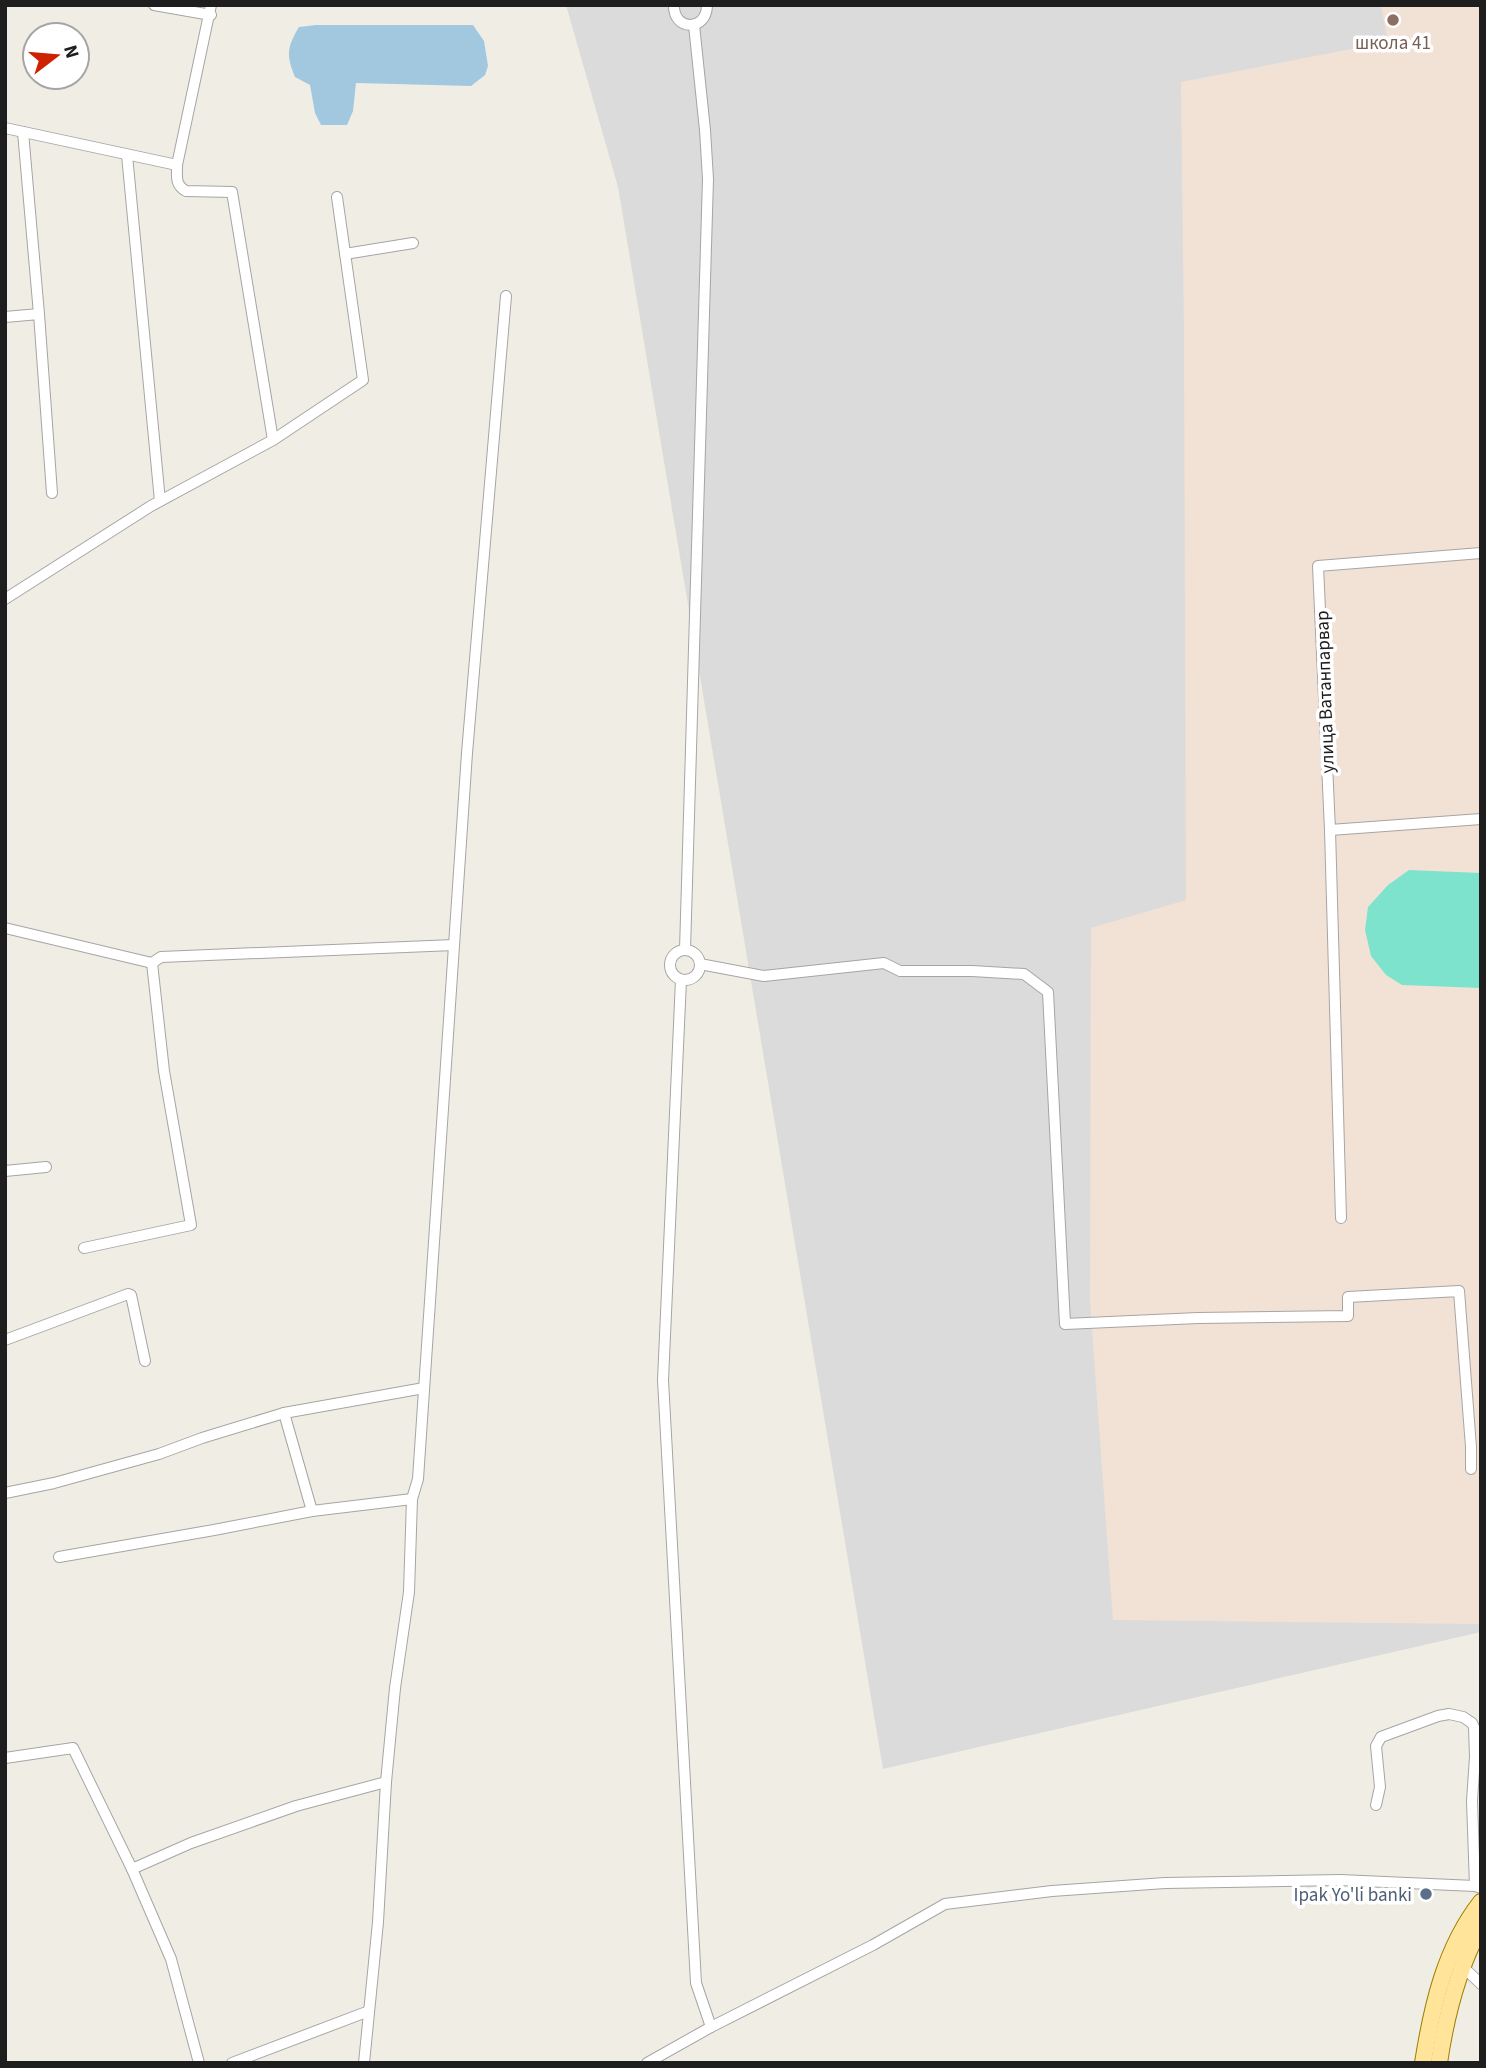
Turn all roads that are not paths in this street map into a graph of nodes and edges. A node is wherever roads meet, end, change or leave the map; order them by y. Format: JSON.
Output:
{"nodes":[{"id":1,"x":154,"y":5,"type":"edge"},
{"id":2,"x":674,"y":5,"type":"edge"},
{"id":3,"x":708,"y":5,"type":"edge"},
{"id":4,"x":211,"y":10,"type":"edge"},
{"id":5,"x":694,"y":25,"type":"junction"},
{"id":6,"x":5,"y":128,"type":"edge"},
{"id":7,"x":23,"y":132,"type":"junction"},
{"id":8,"x":127,"y":155,"type":"junction"},
{"id":9,"x":177,"y":165,"type":"junction"},
{"id":10,"x":337,"y":197,"type":"dead end"},
{"id":11,"x":413,"y":243,"type":"dead end"},
{"id":12,"x":345,"y":254,"type":"junction"},
{"id":13,"x":506,"y":296,"type":"dead end"},
{"id":14,"x":39,"y":314,"type":"junction"},
{"id":15,"x":5,"y":317,"type":"edge"},
{"id":16,"x":273,"y":440,"type":"junction"},
{"id":17,"x":52,"y":493,"type":"dead end"},
{"id":18,"x":160,"y":501,"type":"junction"},
{"id":19,"x":1481,"y":553,"type":"edge"},
{"id":20,"x":5,"y":599,"type":"edge"},
{"id":21,"x":1481,"y":819,"type":"edge"},
{"id":22,"x":1329,"y":830,"type":"junction"},
{"id":23,"x":5,"y":929,"type":"edge"},
{"id":24,"x":454,"y":945,"type":"junction"},
{"id":25,"x":685,"y":950,"type":"junction"},
{"id":26,"x":152,"y":963,"type":"junction"},
{"id":27,"x":700,"y":964,"type":"junction"},
{"id":28,"x":681,"y":980,"type":"junction"},
{"id":29,"x":46,"y":1167,"type":"dead end"},
{"id":30,"x":5,"y":1171,"type":"edge"},
{"id":31,"x":1341,"y":1218,"type":"dead end"},
{"id":32,"x":85,"y":1248,"type":"dead end"},
{"id":33,"x":5,"y":1340,"type":"edge"},
{"id":34,"x":145,"y":1361,"type":"dead end"},
{"id":35,"x":424,"y":1388,"type":"junction"},
{"id":36,"x":284,"y":1413,"type":"junction"},
{"id":37,"x":1471,"y":1469,"type":"dead end"},
{"id":38,"x":5,"y":1493,"type":"edge"},
{"id":39,"x":412,"y":1499,"type":"junction"},
{"id":40,"x":312,"y":1511,"type":"junction"},
{"id":41,"x":59,"y":1557,"type":"dead end"},
{"id":42,"x":5,"y":1758,"type":"edge"},
{"id":43,"x":386,"y":1783,"type":"junction"},
{"id":44,"x":1376,"y":1805,"type":"dead end"},
{"id":45,"x":132,"y":1869,"type":"junction"},
{"id":46,"x":1479,"y":1892,"type":"edge"},
{"id":47,"x":1481,"y":1926,"type":"edge"},
{"id":48,"x":1462,"y":1966,"type":"junction"},
{"id":49,"x":1481,"y":1984,"type":"edge"},
{"id":50,"x":369,"y":2011,"type":"junction"},
{"id":51,"x":711,"y":2027,"type":"junction"},
{"id":52,"x":199,"y":2063,"type":"edge"},
{"id":53,"x":232,"y":2063,"type":"edge"},
{"id":54,"x":364,"y":2063,"type":"edge"},
{"id":55,"x":647,"y":2063,"type":"edge"},
{"id":56,"x":1423,"y":2063,"type":"edge"},
{"id":57,"x":1439,"y":2063,"type":"edge"}],
"edges":[{"from":1,"to":4,"type":"street"},
{"from":2,"to":5,"type":"street"},
{"from":3,"to":5,"type":"street"},
{"from":4,"to":9,"type":"street"},
{"from":5,"to":25,"type":"street"},
{"from":6,"to":7,"type":"street"},
{"from":7,"to":8,"type":"street"},
{"from":7,"to":14,"type":"street"},
{"from":8,"to":9,"type":"street"},
{"from":8,"to":18,"type":"street"},
{"from":9,"to":16,"type":"street"},
{"from":10,"to":12,"type":"street"},
{"from":11,"to":12,"type":"street"},
{"from":12,"to":16,"type":"street"},
{"from":13,"to":24,"type":"street"},
{"from":14,"to":15,"type":"street"},
{"from":14,"to":17,"type":"street"},
{"from":16,"to":18,"type":"street"},
{"from":18,"to":20,"type":"street"},
{"from":19,"to":22,"type":"street","name":"улица Ватанпарвар"},
{"from":21,"to":22,"type":"street"},
{"from":22,"to":31,"type":"street"},
{"from":23,"to":26,"type":"street"},
{"from":24,"to":26,"type":"street"},
{"from":24,"to":35,"type":"street"},
{"from":25,"to":27,"type":"street"},
{"from":25,"to":28,"type":"street"},
{"from":26,"to":32,"type":"street"},
{"from":27,"to":28,"type":"street"},
{"from":27,"to":37,"type":"street"},
{"from":28,"to":51,"type":"street"},
{"from":29,"to":30,"type":"street"},
{"from":33,"to":34,"type":"street"},
{"from":35,"to":36,"type":"street"},
{"from":35,"to":39,"type":"street"},
{"from":36,"to":38,"type":"street"},
{"from":36,"to":40,"type":"street"},
{"from":39,"to":40,"type":"street"},
{"from":39,"to":43,"type":"street"},
{"from":40,"to":41,"type":"street"},
{"from":42,"to":45,"type":"street"},
{"from":43,"to":45,"type":"street"},
{"from":43,"to":50,"type":"street"},
{"from":44,"to":46,"type":"street"},
{"from":45,"to":52,"type":"street"},
{"from":46,"to":51,"type":"street"},
{"from":46,"to":56,"type":"main road"},
{"from":47,"to":48,"type":"main road"},
{"from":48,"to":49,"type":"street"},
{"from":48,"to":57,"type":"main road"},
{"from":50,"to":53,"type":"street"},
{"from":50,"to":54,"type":"street"},
{"from":51,"to":55,"type":"street"}]}
